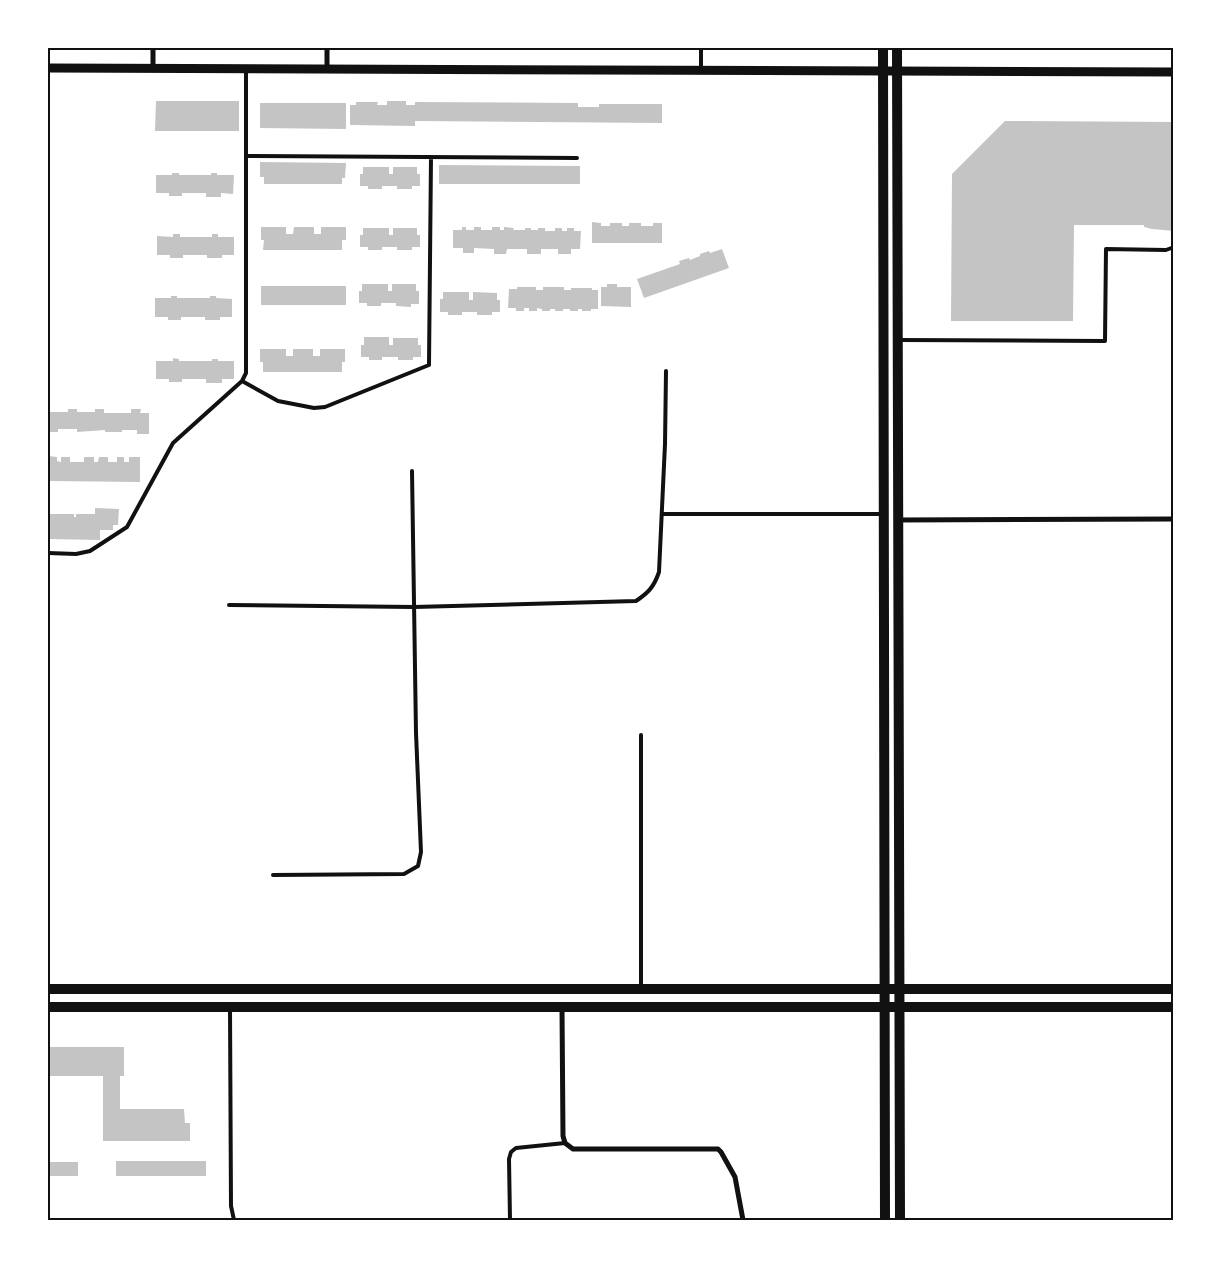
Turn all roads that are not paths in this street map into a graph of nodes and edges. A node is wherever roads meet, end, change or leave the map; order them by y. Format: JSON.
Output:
{"nodes":[{"id":1,"x":153,"y":48,"type":"edge"},
{"id":2,"x":327,"y":48,"type":"edge"},
{"id":3,"x":701,"y":48,"type":"edge"},
{"id":4,"x":883,"y":48,"type":"edge"},
{"id":5,"x":897,"y":48,"type":"edge"},
{"id":6,"x":48,"y":68,"type":"edge"},
{"id":7,"x":153,"y":68,"type":"junction"},
{"id":8,"x":246,"y":69,"type":"junction"},
{"id":9,"x":327,"y":69,"type":"junction"},
{"id":10,"x":701,"y":70,"type":"junction"},
{"id":11,"x":883,"y":71,"type":"junction"},
{"id":12,"x":897,"y":71,"type":"junction"},
{"id":13,"x":1174,"y":72,"type":"edge"},
{"id":14,"x":246,"y":156,"type":"junction"},
{"id":15,"x":431,"y":157,"type":"junction"},
{"id":16,"x":577,"y":158,"type":"dead end"},
{"id":17,"x":1174,"y":247,"type":"edge"},
{"id":18,"x":897,"y":340,"type":"junction"},
{"id":19,"x":666,"y":371,"type":"dead end"},
{"id":20,"x":242,"y":381,"type":"junction"},
{"id":21,"x":412,"y":471,"type":"dead end"},
{"id":22,"x":662,"y":514,"type":"junction"},
{"id":23,"x":883,"y":514,"type":"junction"},
{"id":24,"x":1174,"y":519,"type":"edge"},
{"id":25,"x":898,"y":520,"type":"junction"},
{"id":26,"x":48,"y":554,"type":"edge"},
{"id":27,"x":229,"y":604,"type":"dead end"},
{"id":28,"x":414,"y":607,"type":"junction"},
{"id":29,"x":641,"y":735,"type":"dead end"},
{"id":30,"x":273,"y":875,"type":"dead end"},
{"id":31,"x":48,"y":989,"type":"edge"},
{"id":32,"x":641,"y":989,"type":"junction"},
{"id":33,"x":884,"y":989,"type":"junction"},
{"id":34,"x":899,"y":989,"type":"junction"},
{"id":35,"x":1174,"y":989,"type":"edge"},
{"id":36,"x":48,"y":1007,"type":"edge"},
{"id":37,"x":230,"y":1007,"type":"junction"},
{"id":38,"x":562,"y":1007,"type":"junction"},
{"id":39,"x":885,"y":1007,"type":"junction"},
{"id":40,"x":899,"y":1007,"type":"junction"},
{"id":41,"x":1174,"y":1007,"type":"edge"},
{"id":42,"x":565,"y":1143,"type":"junction"},
{"id":43,"x":234,"y":1220,"type":"edge"},
{"id":44,"x":510,"y":1220,"type":"edge"},
{"id":45,"x":743,"y":1220,"type":"edge"},
{"id":46,"x":885,"y":1220,"type":"edge"},
{"id":47,"x":900,"y":1220,"type":"edge"}],
"edges":[{"from":1,"to":7,"type":"street"},
{"from":2,"to":9,"type":"street"},
{"from":3,"to":10,"type":"lane"},
{"from":4,"to":11,"type":"main road"},
{"from":5,"to":12,"type":"main road"},
{"from":6,"to":7,"type":"street"},
{"from":7,"to":8,"type":"street"},
{"from":8,"to":9,"type":"street"},
{"from":8,"to":14,"type":"lane"},
{"from":9,"to":10,"type":"street"},
{"from":10,"to":11,"type":"street"},
{"from":11,"to":12,"type":"street"},
{"from":11,"to":23,"type":"main road"},
{"from":12,"to":13,"type":"street"},
{"from":12,"to":18,"type":"main road"},
{"from":14,"to":15,"type":"lane"},
{"from":14,"to":20,"type":"lane"},
{"from":15,"to":16,"type":"lane"},
{"from":15,"to":20,"type":"lane"},
{"from":17,"to":18,"type":"lane"},
{"from":18,"to":25,"type":"main road"},
{"from":19,"to":22,"type":"lane"},
{"from":20,"to":26,"type":"lane"},
{"from":21,"to":28,"type":"lane"},
{"from":22,"to":23,"type":"lane"},
{"from":22,"to":28,"type":"lane"},
{"from":23,"to":33,"type":"main road"},
{"from":24,"to":25,"type":"street"},
{"from":25,"to":34,"type":"main road"},
{"from":27,"to":28,"type":"lane"},
{"from":28,"to":30,"type":"lane"},
{"from":29,"to":32,"type":"lane"},
{"from":31,"to":32,"type":"main road"},
{"from":32,"to":33,"type":"main road"},
{"from":33,"to":34,"type":"main road"},
{"from":33,"to":39,"type":"main road"},
{"from":34,"to":35,"type":"main road"},
{"from":34,"to":40,"type":"main road"},
{"from":36,"to":37,"type":"main road"},
{"from":37,"to":38,"type":"main road"},
{"from":37,"to":43,"type":"lane"},
{"from":38,"to":39,"type":"main road"},
{"from":38,"to":42,"type":"street"},
{"from":39,"to":40,"type":"main road"},
{"from":39,"to":46,"type":"main road"},
{"from":40,"to":41,"type":"main road"},
{"from":40,"to":47,"type":"main road"},
{"from":42,"to":44,"type":"lane"},
{"from":42,"to":45,"type":"street"}]}
